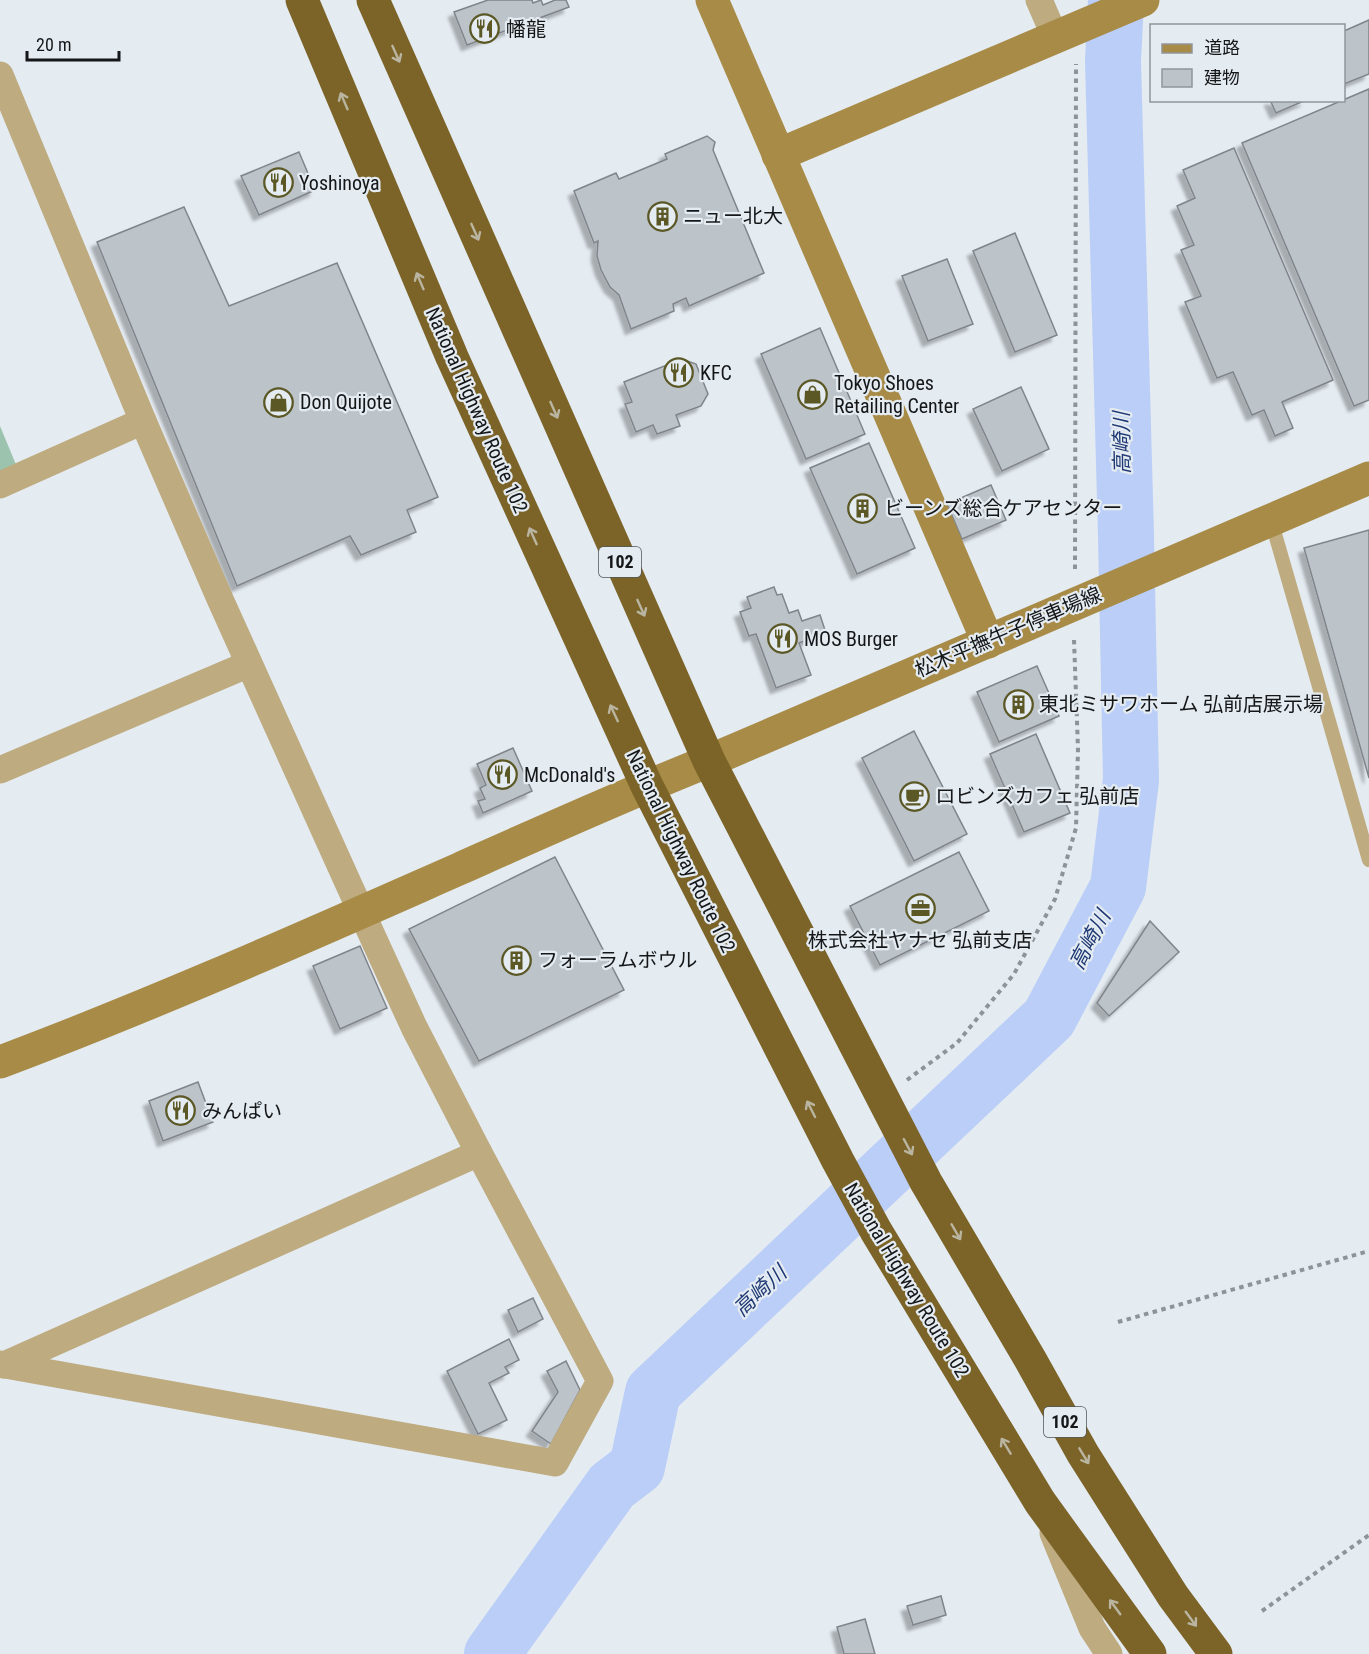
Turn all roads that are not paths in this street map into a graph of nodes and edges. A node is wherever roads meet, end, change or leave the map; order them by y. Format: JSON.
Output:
{"nodes":[{"id":1,"x":302,"y":0,"type":"edge"},
{"id":2,"x":373,"y":0,"type":"edge"},
{"id":3,"x":712,"y":0,"type":"edge"},
{"id":4,"x":1040,"y":0,"type":"edge"},
{"id":5,"x":1143,"y":0,"type":"edge"},
{"id":6,"x":1071,"y":30,"type":"junction"},
{"id":7,"x":0,"y":75,"type":"edge"},
{"id":8,"x":10,"y":128,"type":"edge"},
{"id":9,"x":778,"y":155,"type":"junction"},
{"id":10,"x":143,"y":421,"type":"junction"},
{"id":11,"x":1369,"y":478,"type":"edge"},
{"id":12,"x":0,"y":485,"type":"edge"},
{"id":13,"x":1271,"y":520,"type":"junction"},
{"id":14,"x":988,"y":642,"type":"junction"},
{"id":15,"x":249,"y":664,"type":"junction"},
{"id":16,"x":708,"y":762,"type":"junction"},
{"id":17,"x":0,"y":770,"type":"edge"},
{"id":18,"x":647,"y":786,"type":"junction"},
{"id":19,"x":1369,"y":860,"type":"edge"},
{"id":20,"x":362,"y":912,"type":"junction"},
{"id":21,"x":0,"y":1062,"type":"edge"},
{"id":22,"x":478,"y":1153,"type":"junction"},
{"id":23,"x":2,"y":1365,"type":"edge"},
{"id":24,"x":1040,"y":1502,"type":"junction"},
{"id":25,"x":1109,"y":1654,"type":"edge"},
{"id":26,"x":1150,"y":1654,"type":"edge"},
{"id":27,"x":1216,"y":1654,"type":"edge"}],
"edges":[{"from":18,"to":1,"type":"highway","name":"National Highway Route 102","one_way":true},
{"from":2,"to":16,"type":"highway","number":"102","one_way":true},
{"from":3,"to":9,"type":"street"},
{"from":4,"to":6,"type":"street"},
{"from":5,"to":6,"type":"street"},
{"from":6,"to":9,"type":"street"},
{"from":7,"to":8,"type":"street"},
{"from":8,"to":10,"type":"street"},
{"from":9,"to":14,"type":"street"},
{"from":10,"to":12,"type":"street"},
{"from":10,"to":15,"type":"street"},
{"from":11,"to":13,"type":"street","name":"松木平撫牛子停車場線"},
{"from":13,"to":14,"type":"street","name":"松木平撫牛子停車場線"},
{"from":13,"to":19,"type":"lane"},
{"from":14,"to":16,"type":"street","name":"松木平撫牛子停車場線"},
{"from":15,"to":17,"type":"street"},
{"from":15,"to":20,"type":"street"},
{"from":16,"to":18,"type":"street","name":"松木平撫牛子停車場線"},
{"from":16,"to":27,"type":"highway","number":"102","one_way":true},
{"from":18,"to":20,"type":"street","name":"松木平撫牛子停車場線"},
{"from":24,"to":18,"type":"highway","name":"National Highway Route 102","one_way":true},
{"from":20,"to":21,"type":"street","name":"松木平撫牛子停車場線"},
{"from":20,"to":22,"type":"street"},
{"from":22,"to":23,"type":"street"},
{"from":22,"to":23,"type":"street"},
{"from":24,"to":25,"type":"street"},
{"from":26,"to":24,"type":"highway","name":"National Highway Route 102","one_way":true}]}
